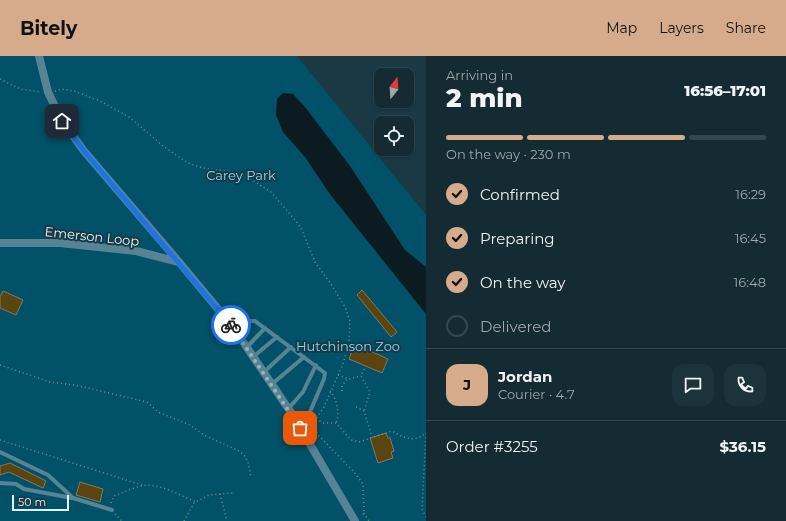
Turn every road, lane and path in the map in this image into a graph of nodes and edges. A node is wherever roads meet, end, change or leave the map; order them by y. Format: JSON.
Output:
{"nodes":[{"id":1,"x":38,"y":56,"type":"edge"},
{"id":2,"x":0,"y":79,"type":"edge"},
{"id":3,"x":48,"y":92,"type":"junction"},
{"id":4,"x":0,"y":243,"type":"edge"},
{"id":5,"x":178,"y":262,"type":"junction"},
{"id":6,"x":265,"y":328,"type":"junction"},
{"id":7,"x":237,"y":333,"type":"junction"},
{"id":8,"x":277,"y":336,"type":"junction"},
{"id":9,"x":291,"y":347,"type":"junction"},
{"id":10,"x":247,"y":348,"type":"junction"},
{"id":11,"x":253,"y":357,"type":"junction"},
{"id":12,"x":304,"y":357,"type":"junction"},
{"id":13,"x":0,"y":364,"type":"edge"},
{"id":14,"x":316,"y":365,"type":"junction"},
{"id":15,"x":364,"y":369,"type":"dead end"},
{"id":16,"x":263,"y":372,"type":"junction"},
{"id":17,"x":338,"y":375,"type":"junction"},
{"id":18,"x":361,"y":376,"type":"junction"},
{"id":19,"x":348,"y":378,"type":"junction"},
{"id":20,"x":272,"y":384,"type":"junction"},
{"id":21,"x":330,"y":391,"type":"junction"},
{"id":22,"x":342,"y":392,"type":"dead end"},
{"id":23,"x":356,"y":407,"type":"dead end"},
{"id":24,"x":288,"y":409,"type":"junction"},
{"id":25,"x":364,"y":411,"type":"junction"},
{"id":26,"x":316,"y":418,"type":"junction"},
{"id":27,"x":336,"y":423,"type":"junction"},
{"id":28,"x":300,"y":428,"type":"junction"},
{"id":29,"x":372,"y":437,"type":"junction"},
{"id":30,"x":0,"y":440,"type":"edge"},
{"id":31,"x":0,"y":452,"type":"edge"},
{"id":32,"x":251,"y":478,"type":"dead end"},
{"id":33,"x":0,"y":483,"type":"edge"},
{"id":34,"x":145,"y":486,"type":"junction"},
{"id":35,"x":423,"y":488,"type":"junction"},
{"id":36,"x":426,"y":488,"type":"edge"},
{"id":37,"x":233,"y":493,"type":"dead end"},
{"id":38,"x":220,"y":494,"type":"junction"},
{"id":39,"x":73,"y":498,"type":"junction"},
{"id":40,"x":197,"y":502,"type":"junction"},
{"id":41,"x":112,"y":510,"type":"junction"},
{"id":42,"x":364,"y":513,"type":"junction"},
{"id":43,"x":426,"y":517,"type":"edge"},
{"id":44,"x":122,"y":521,"type":"edge"},
{"id":45,"x":184,"y":521,"type":"edge"},
{"id":46,"x":227,"y":521,"type":"edge"},
{"id":47,"x":356,"y":521,"type":"edge"},
{"id":48,"x":369,"y":521,"type":"edge"}],
"edges":[{"from":1,"to":3,"type":"street"},
{"from":2,"to":3,"type":"path"},
{"from":3,"to":5,"type":"street"},
{"from":3,"to":17,"type":"path"},
{"from":4,"to":5,"type":"street","name":"Emerson Loop"},
{"from":5,"to":7,"type":"street"},
{"from":6,"to":7,"type":"lane"},
{"from":6,"to":8,"type":"lane"},
{"from":6,"to":10,"type":"lane"},
{"from":7,"to":10,"type":"street"},
{"from":8,"to":9,"type":"lane"},
{"from":8,"to":11,"type":"lane"},
{"from":9,"to":12,"type":"lane"},
{"from":9,"to":16,"type":"lane"},
{"from":10,"to":11,"type":"street"},
{"from":11,"to":16,"type":"street"},
{"from":12,"to":14,"type":"lane"},
{"from":12,"to":20,"type":"lane"},
{"from":13,"to":32,"type":"path"},
{"from":14,"to":24,"type":"lane"},
{"from":14,"to":28,"type":"lane"},
{"from":15,"to":18,"type":"path"},
{"from":16,"to":20,"type":"street"},
{"from":17,"to":19,"type":"path"},
{"from":17,"to":21,"type":"path"},
{"from":18,"to":19,"type":"path"},
{"from":18,"to":25,"type":"path"},
{"from":19,"to":22,"type":"path"},
{"from":20,"to":24,"type":"street"},
{"from":21,"to":26,"type":"path"},
{"from":21,"to":27,"type":"path"},
{"from":23,"to":25,"type":"path"},
{"from":24,"to":28,"type":"street"},
{"from":25,"to":29,"type":"path"},
{"from":26,"to":27,"type":"path"},
{"from":26,"to":42,"type":"path"},
{"from":27,"to":29,"type":"path"},
{"from":28,"to":47,"type":"street"},
{"from":29,"to":35,"type":"path"},
{"from":30,"to":34,"type":"path"},
{"from":31,"to":39,"type":"lane"},
{"from":33,"to":39,"type":"lane"},
{"from":34,"to":40,"type":"path"},
{"from":34,"to":41,"type":"path"},
{"from":35,"to":36,"type":"path"},
{"from":35,"to":43,"type":"path"},
{"from":37,"to":38,"type":"path"},
{"from":38,"to":40,"type":"path"},
{"from":38,"to":46,"type":"path"},
{"from":39,"to":41,"type":"lane"},
{"from":40,"to":45,"type":"path"},
{"from":41,"to":44,"type":"path"},
{"from":42,"to":47,"type":"path"},
{"from":42,"to":48,"type":"path"}]}
